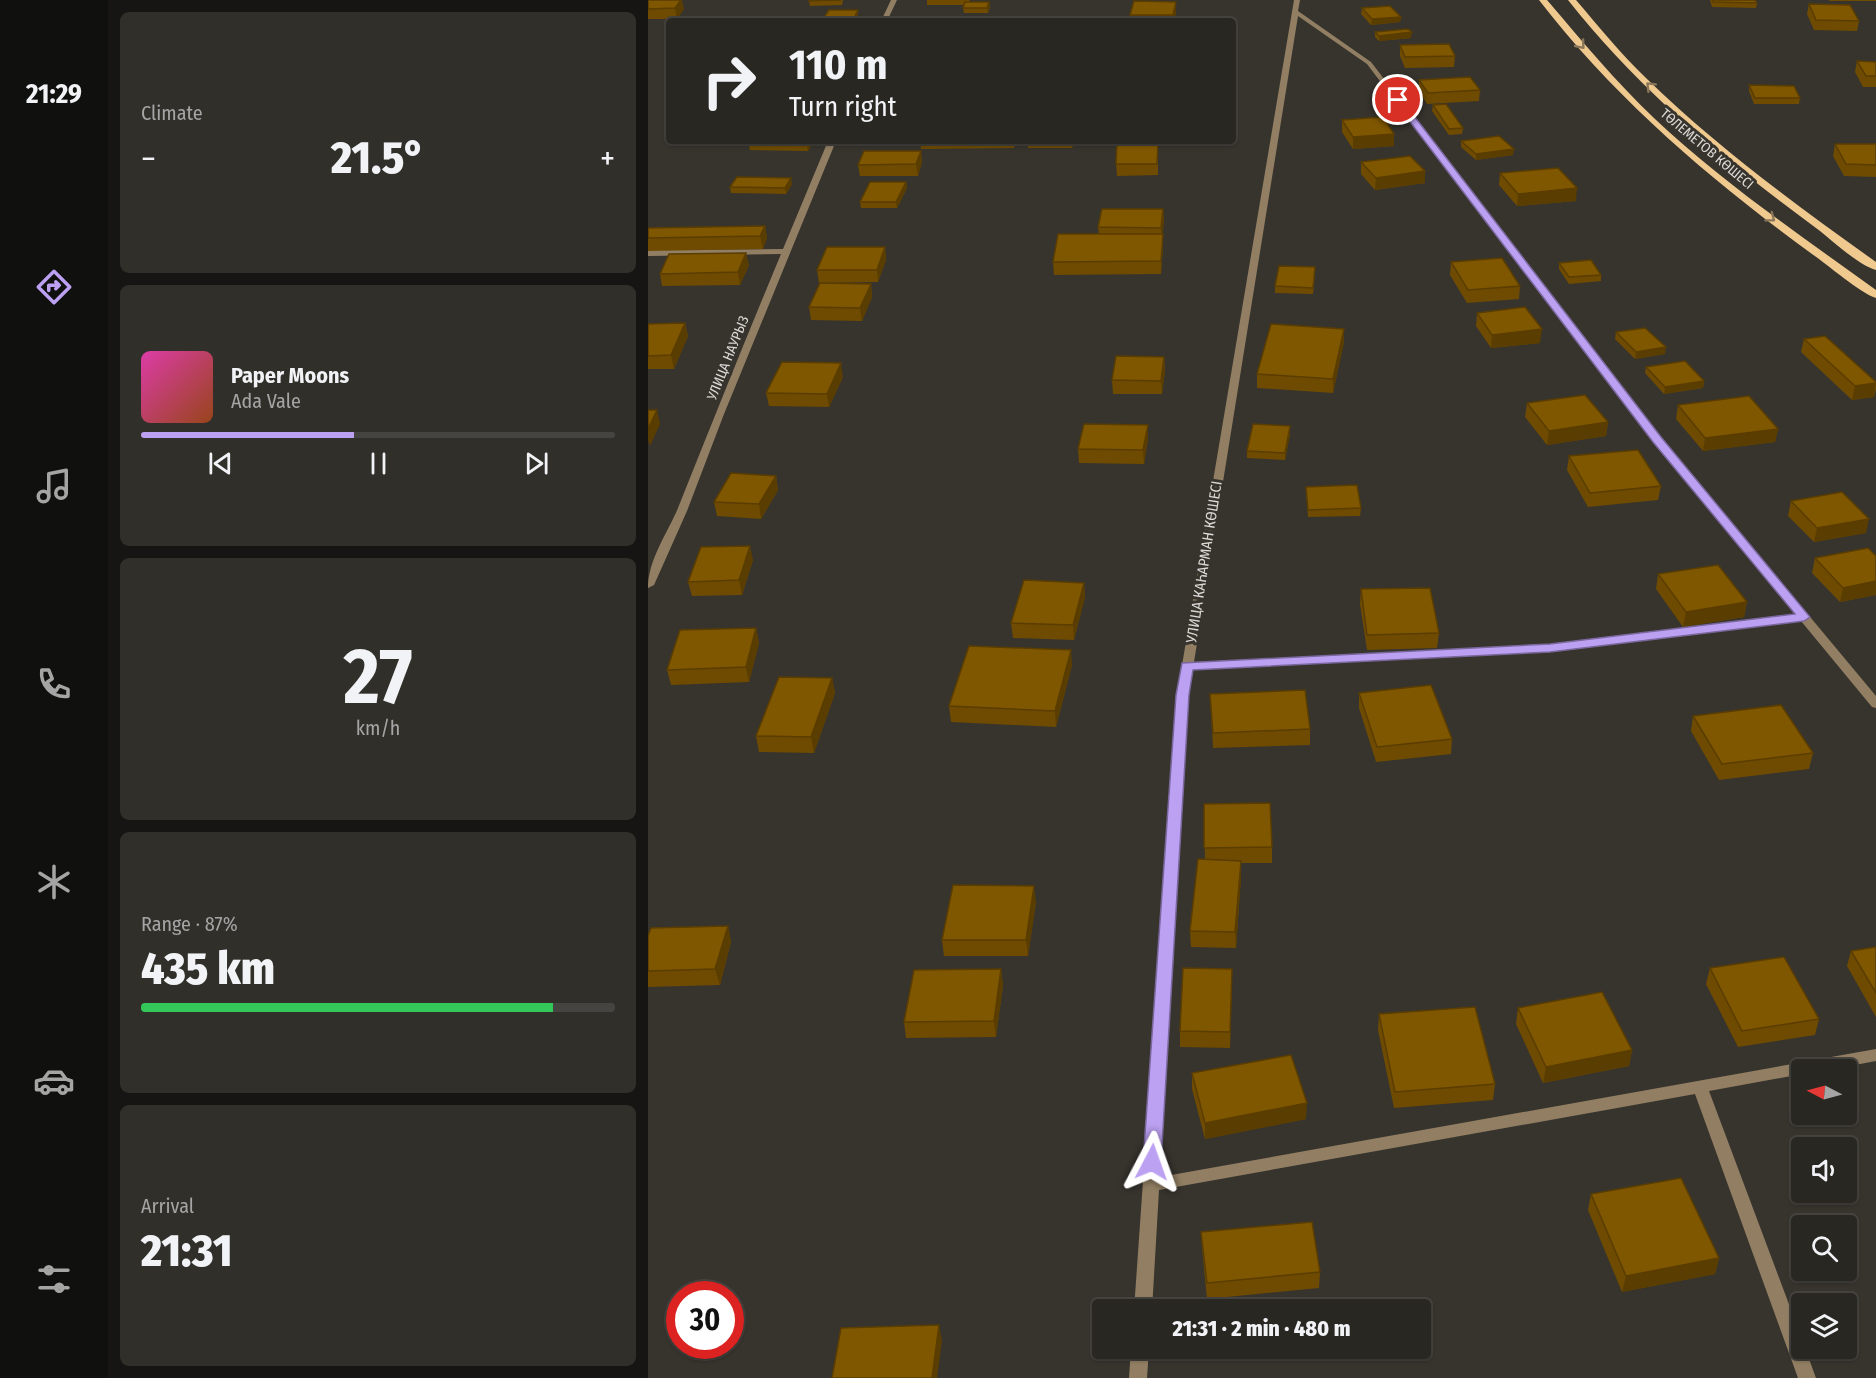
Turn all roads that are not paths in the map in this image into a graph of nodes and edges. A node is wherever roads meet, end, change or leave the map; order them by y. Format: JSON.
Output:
{"nodes":[{"id":1,"x":894,"y":0,"type":"edge"},
{"id":2,"x":1544,"y":0,"type":"edge"},
{"id":3,"x":1572,"y":0,"type":"edge"},
{"id":4,"x":1296,"y":6,"type":"edge"},
{"id":5,"x":885,"y":18,"type":"edge"},
{"id":6,"x":831,"y":144,"type":"edge"},
{"id":7,"x":787,"y":251,"type":"junction"},
{"id":8,"x":648,"y":253,"type":"edge"},
{"id":9,"x":1876,"y":267,"type":"edge"},
{"id":10,"x":1876,"y":295,"type":"edge"},
{"id":11,"x":648,"y":585,"type":"edge"},
{"id":12,"x":1804,"y":617,"type":"junction"},
{"id":13,"x":1187,"y":666,"type":"junction"},
{"id":14,"x":1876,"y":704,"type":"edge"},
{"id":15,"x":1876,"y":1055,"type":"edge"},
{"id":16,"x":1700,"y":1087,"type":"junction"},
{"id":17,"x":1151,"y":1185,"type":"junction"},
{"id":18,"x":1144,"y":1299,"type":"edge"},
{"id":19,"x":1139,"y":1359,"type":"edge"},
{"id":20,"x":1138,"y":1378,"type":"edge"},
{"id":21,"x":1807,"y":1378,"type":"edge"}],
"edges":[{"from":1,"to":5,"type":"street"},
{"from":2,"to":10,"type":"main road","name":"ТӨЛЕМЕТОВ КӨШЕСІ","one_way":true},
{"from":9,"to":3,"type":"main road","name":"ТӨЛЕМЕТОВ КӨШЕСІ","one_way":true},
{"from":4,"to":12,"type":"street"},
{"from":4,"to":13,"type":"street","name":"УЛИЦА КАҺАРМАН КӨШЕСІ"},
{"from":6,"to":7,"type":"street","name":"УЛИЦА НАУРЫЗ"},
{"from":7,"to":8,"type":"street"},
{"from":7,"to":11,"type":"street","name":"УЛИЦА НАУРЫЗ"},
{"from":12,"to":13,"type":"street"},
{"from":12,"to":14,"type":"street"},
{"from":13,"to":17,"type":"street","name":"УЛИЦА КАҺАРМАН КӨШЕСІ"},
{"from":15,"to":16,"type":"street"},
{"from":16,"to":17,"type":"street"},
{"from":16,"to":21,"type":"street"},
{"from":17,"to":18,"type":"street","name":"УЛИЦА КАҺАРМАН КӨШЕСІ"},
{"from":19,"to":20,"type":"street"}]}
